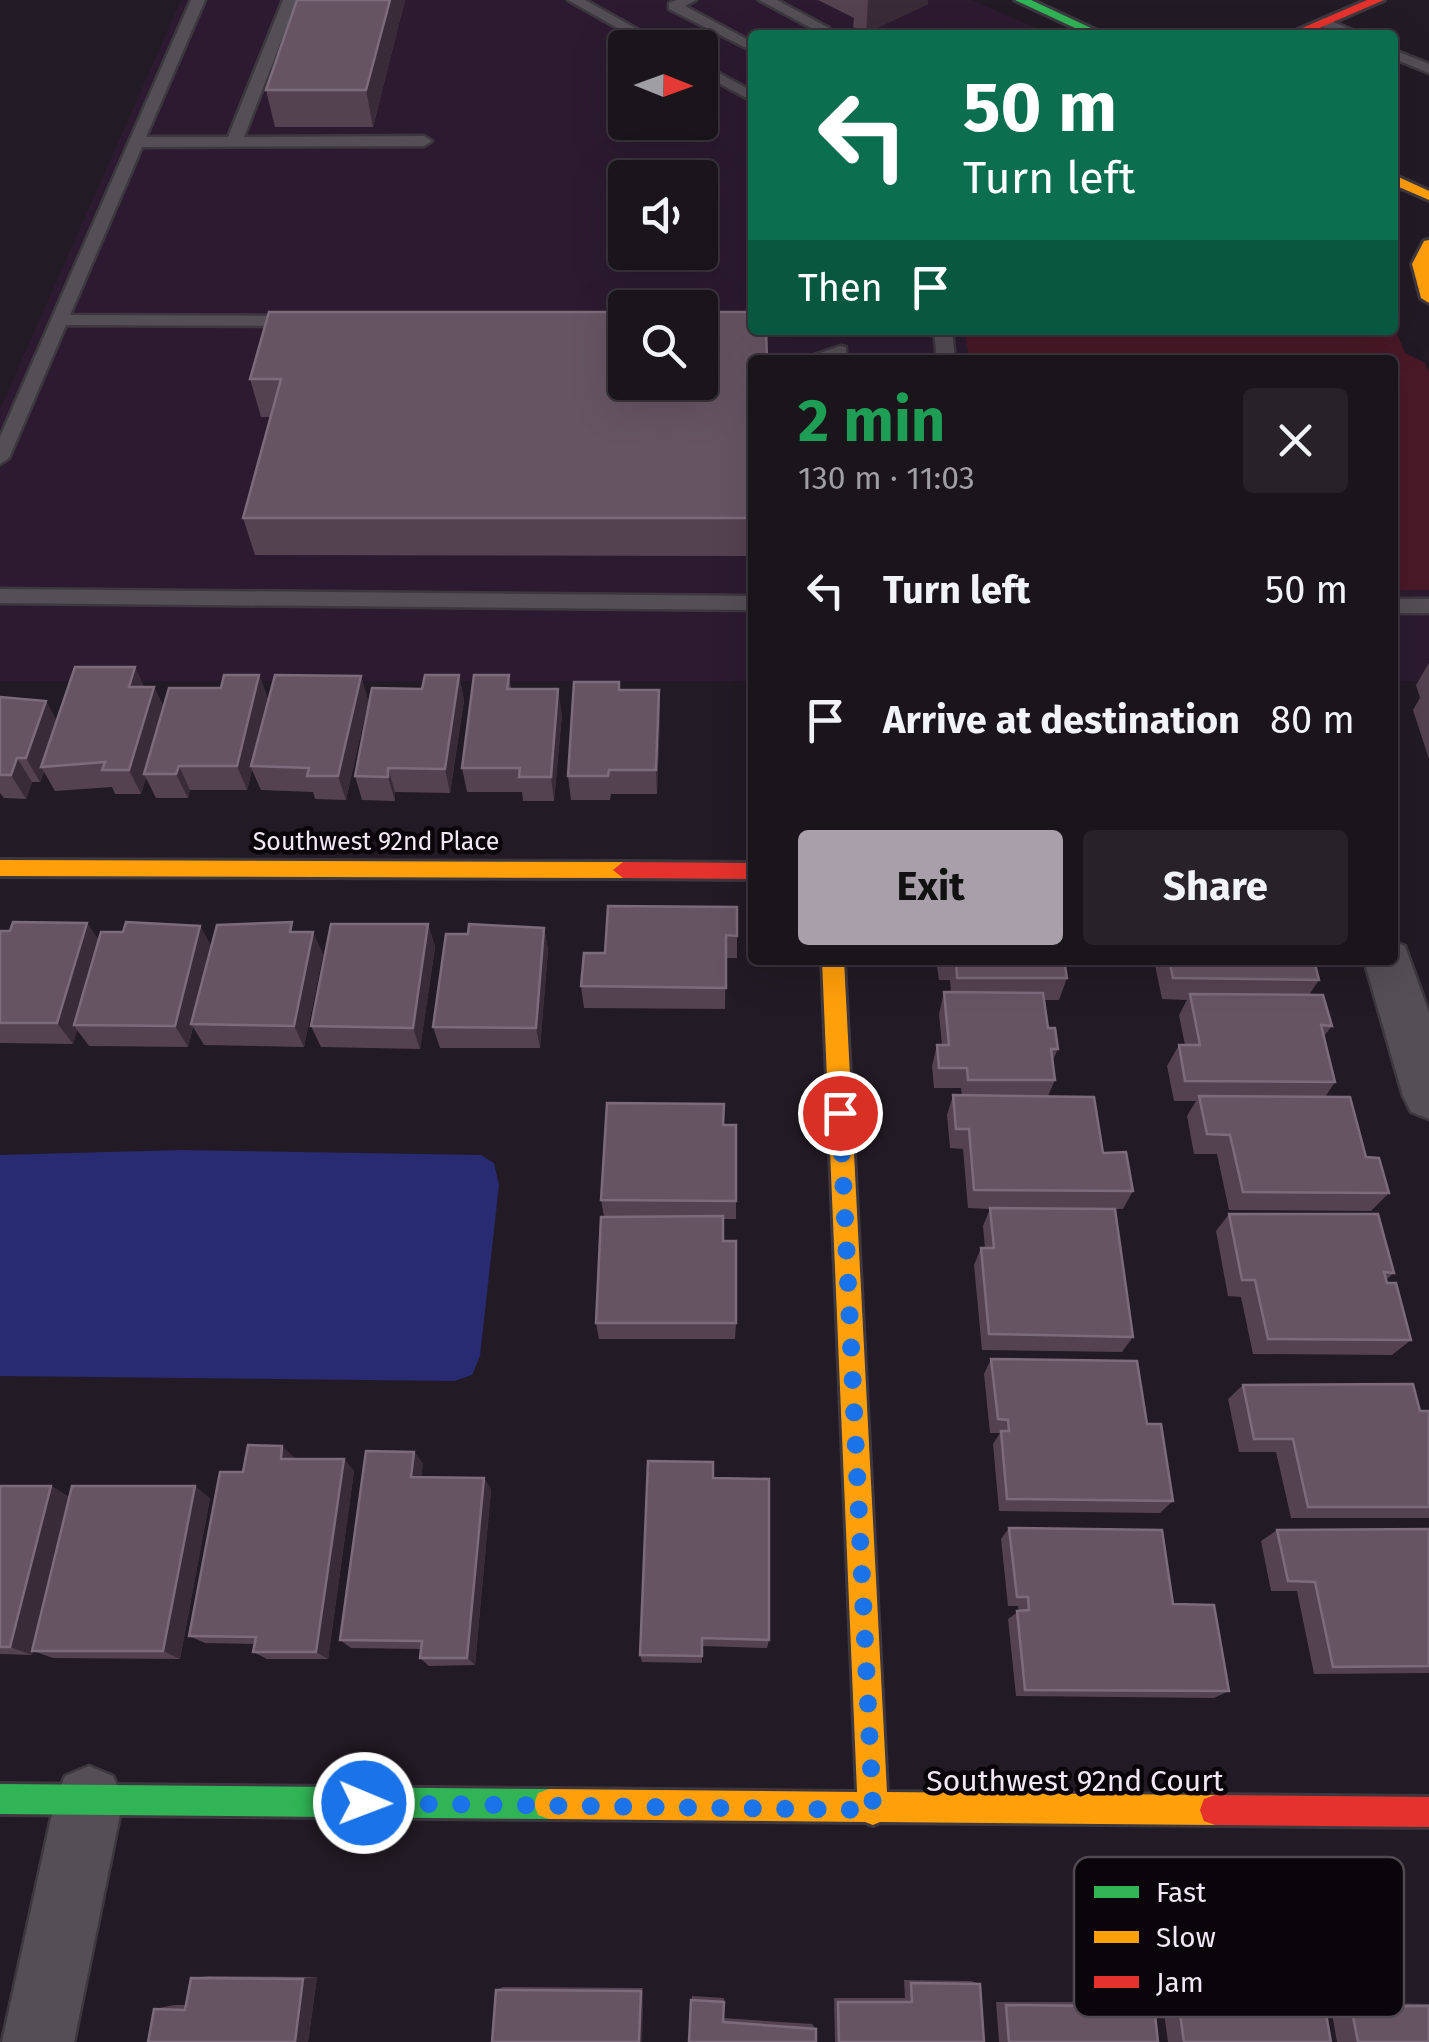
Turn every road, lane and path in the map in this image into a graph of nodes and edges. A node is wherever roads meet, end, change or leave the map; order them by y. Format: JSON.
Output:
{"nodes":[{"id":1,"x":198,"y":0,"type":"edge"},
{"id":2,"x":290,"y":0,"type":"edge"},
{"id":3,"x":575,"y":0,"type":"edge"},
{"id":4,"x":620,"y":0,"type":"edge"},
{"id":5,"x":656,"y":0,"type":"edge"},
{"id":6,"x":766,"y":0,"type":"edge"},
{"id":7,"x":1020,"y":0,"type":"edge"},
{"id":8,"x":1060,"y":0,"type":"edge"},
{"id":9,"x":1378,"y":0,"type":"edge"},
{"id":10,"x":682,"y":3,"type":"edge"},
{"id":11,"x":593,"y":10,"type":"junction"},
{"id":12,"x":1324,"y":22,"type":"junction"},
{"id":13,"x":1123,"y":28,"type":"dead end"},
{"id":14,"x":630,"y":30,"type":"edge"},
{"id":15,"x":818,"y":30,"type":"edge"},
{"id":16,"x":1089,"y":30,"type":"edge"},
{"id":17,"x":1304,"y":30,"type":"edge"},
{"id":18,"x":1341,"y":30,"type":"edge"},
{"id":19,"x":748,"y":44,"type":"edge"},
{"id":20,"x":1398,"y":56,"type":"edge"},
{"id":21,"x":1429,"y":69,"type":"edge"},
{"id":22,"x":718,"y":76,"type":"edge"},
{"id":23,"x":748,"y":90,"type":"edge"},
{"id":24,"x":424,"y":141,"type":"dead end"},
{"id":25,"x":137,"y":142,"type":"junction"},
{"id":26,"x":234,"y":142,"type":"junction"},
{"id":27,"x":1398,"y":161,"type":"edge"},
{"id":28,"x":1429,"y":175,"type":"edge"},
{"id":29,"x":1398,"y":181,"type":"edge"},
{"id":30,"x":1429,"y":196,"type":"edge"},
{"id":31,"x":1429,"y":244,"type":"edge"},
{"id":32,"x":1429,"y":298,"type":"edge"},
{"id":33,"x":60,"y":320,"type":"junction"},
{"id":34,"x":314,"y":321,"type":"edge"},
{"id":35,"x":0,"y":458,"type":"edge"},
{"id":36,"x":0,"y":596,"type":"edge"},
{"id":37,"x":748,"y":603,"type":"edge"},
{"id":38,"x":1398,"y":606,"type":"edge"},
{"id":39,"x":1429,"y":606,"type":"edge"},
{"id":40,"x":0,"y":868,"type":"edge"},
{"id":41,"x":748,"y":871,"type":"edge"},
{"id":42,"x":832,"y":965,"type":"edge"},
{"id":43,"x":1390,"y":965,"type":"edge"},
{"id":44,"x":1429,"y":1096,"type":"edge"},
{"id":45,"x":0,"y":1799,"type":"edge"},
{"id":46,"x":89,"y":1800,"type":"junction"},
{"id":47,"x":873,"y":1810,"type":"junction"},
{"id":48,"x":1429,"y":1812,"type":"edge"},
{"id":49,"x":38,"y":2042,"type":"edge"}],
"edges":[{"from":1,"to":25,"type":"lane"},
{"from":2,"to":26,"type":"lane"},
{"from":3,"to":11,"type":"lane"},
{"from":4,"to":11,"type":"lane"},
{"from":5,"to":10,"type":"lane"},
{"from":6,"to":15,"type":"lane"},
{"from":7,"to":16,"type":"street"},
{"from":8,"to":13,"type":"street"},
{"from":9,"to":12,"type":"street"},
{"from":10,"to":19,"type":"lane"},
{"from":11,"to":14,"type":"lane"},
{"from":12,"to":17,"type":"street"},
{"from":12,"to":18,"type":"lane"},
{"from":20,"to":21,"type":"lane"},
{"from":22,"to":23,"type":"lane"},
{"from":24,"to":26,"type":"lane"},
{"from":25,"to":26,"type":"lane"},
{"from":25,"to":33,"type":"lane"},
{"from":27,"to":28,"type":"street"},
{"from":29,"to":30,"type":"street"},
{"from":31,"to":32,"type":"street"},
{"from":33,"to":34,"type":"lane"},
{"from":33,"to":35,"type":"lane"},
{"from":36,"to":37,"type":"lane"},
{"from":38,"to":39,"type":"lane"},
{"from":40,"to":41,"type":"street","name":"Southwest 92nd Place"},
{"from":42,"to":47,"type":"street"},
{"from":43,"to":44,"type":"street"},
{"from":45,"to":46,"type":"street","name":"Southwest 92nd Court"},
{"from":46,"to":47,"type":"street","name":"Southwest 92nd Court"},
{"from":46,"to":49,"type":"street"},
{"from":47,"to":48,"type":"street","name":"Southwest 92nd Court"}]}
